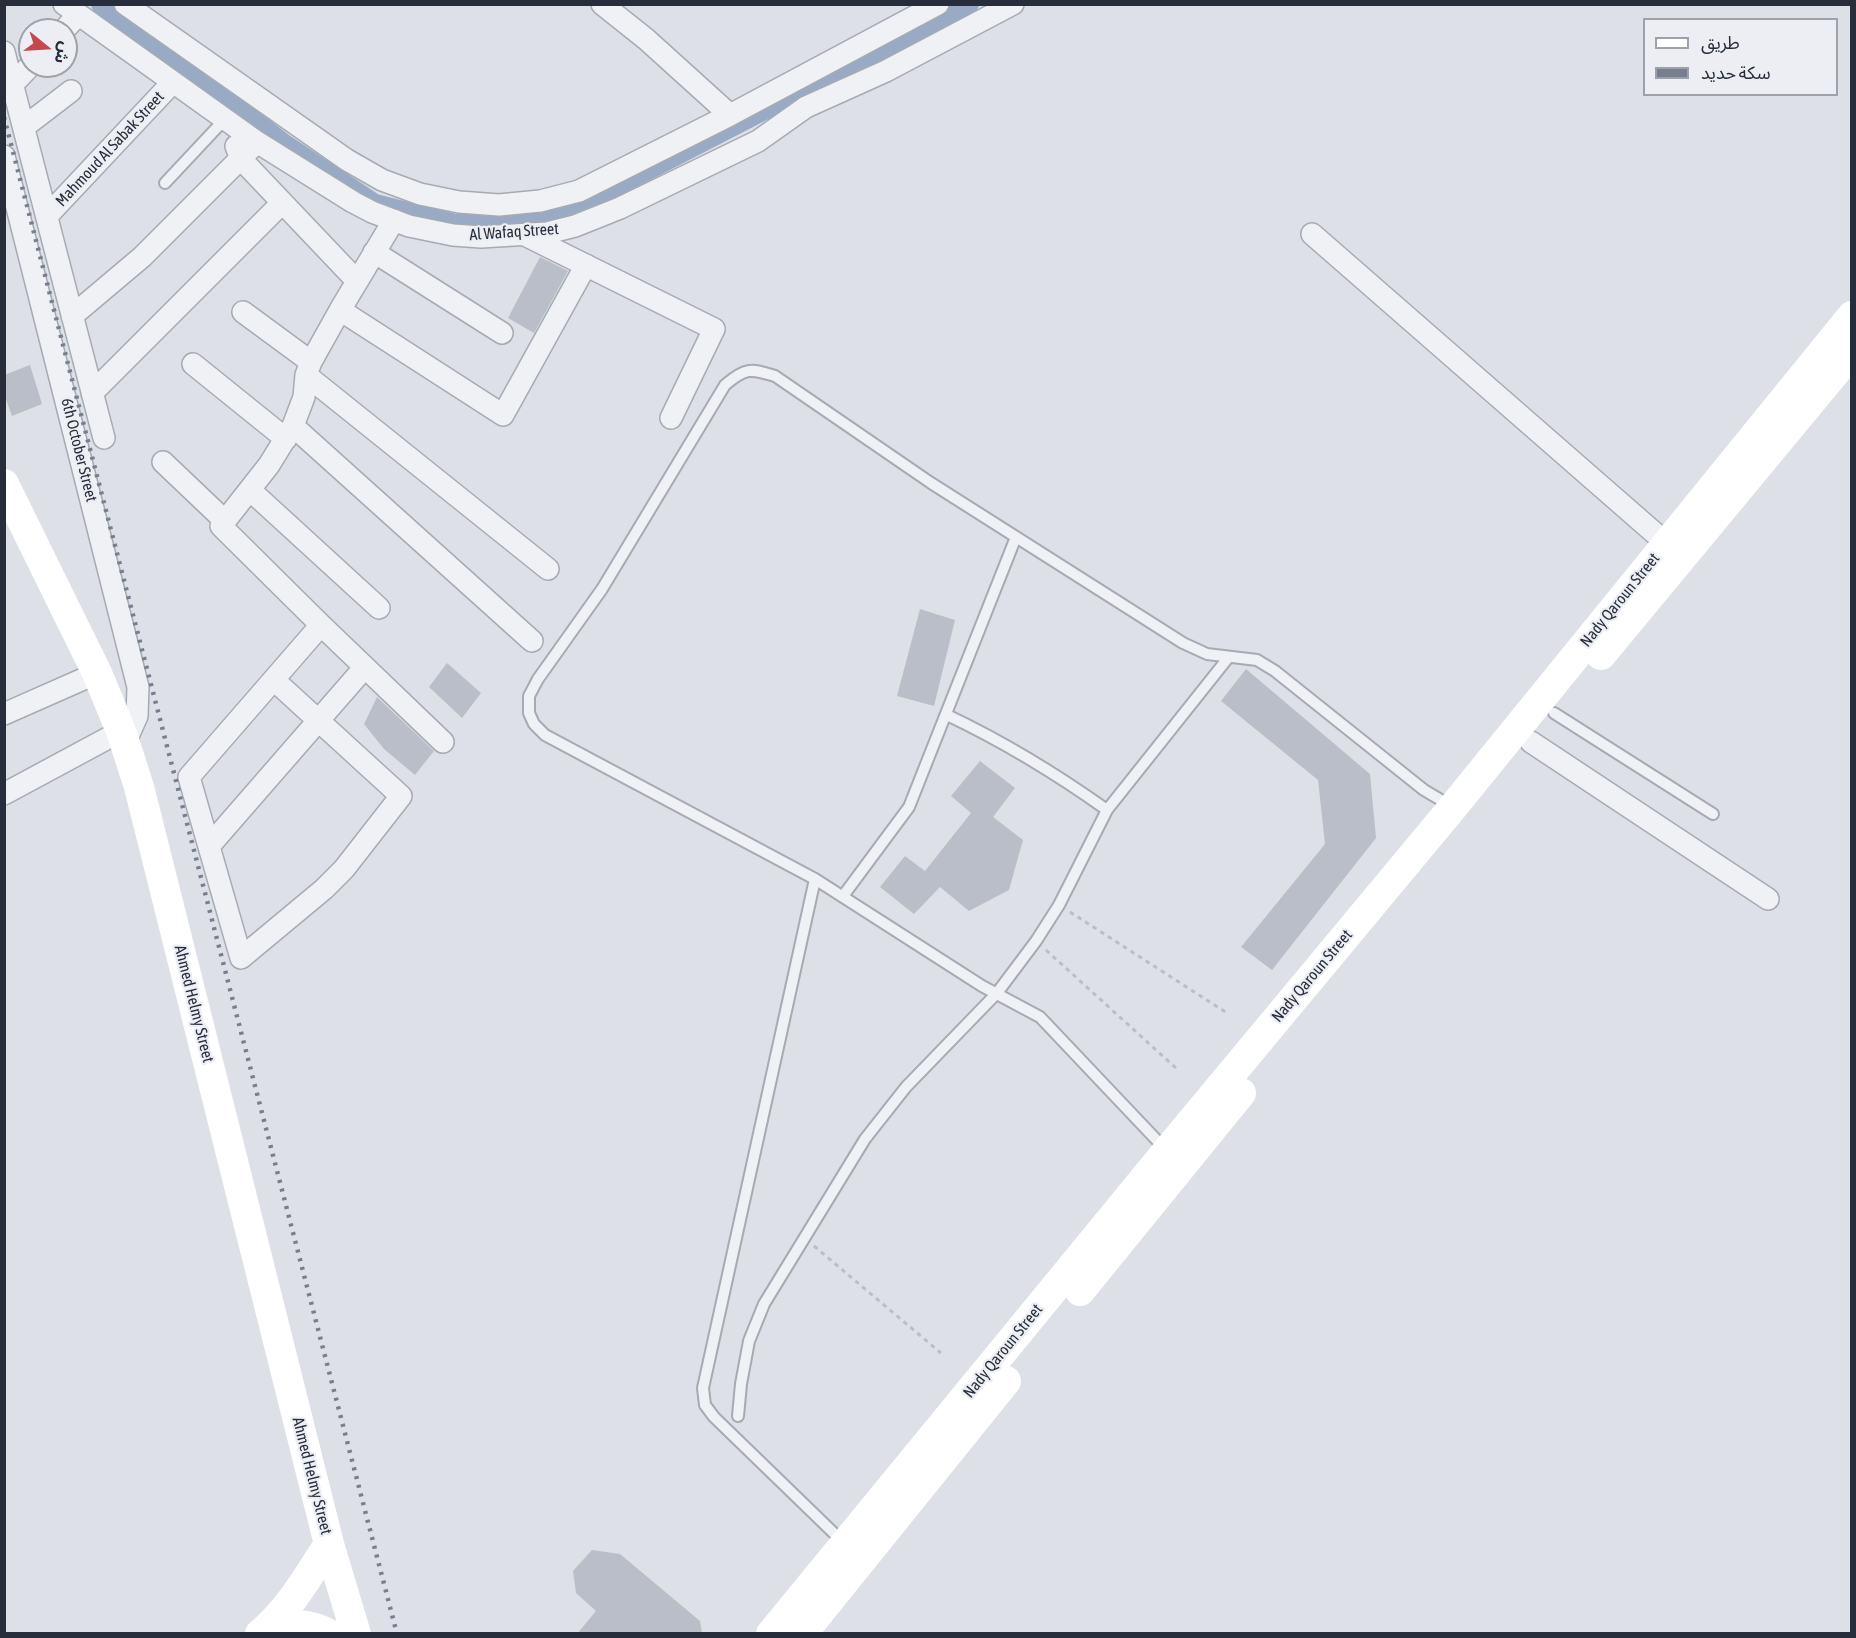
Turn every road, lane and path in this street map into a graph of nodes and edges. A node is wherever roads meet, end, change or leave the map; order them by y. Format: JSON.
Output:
{"nodes":[{"id":1,"x":125,"y":4,"type":"edge"},
{"id":2,"x":602,"y":4,"type":"edge"},
{"id":3,"x":938,"y":4,"type":"edge"},
{"id":4,"x":1013,"y":4,"type":"edge"},
{"id":5,"x":69,"y":16,"type":"edge"},
{"id":6,"x":4,"y":52,"type":"edge"},
{"id":7,"x":19,"y":78,"type":"edge"},
{"id":8,"x":173,"y":82,"type":"junction"},
{"id":9,"x":13,"y":84,"type":"junction"},
{"id":10,"x":71,"y":91,"type":"dead end"},
{"id":11,"x":730,"y":115,"type":"junction"},
{"id":12,"x":225,"y":119,"type":"junction"},
{"id":13,"x":24,"y":127,"type":"junction"},
{"id":14,"x":257,"y":142,"type":"junction"},
{"id":15,"x":4,"y":156,"type":"edge"},
{"id":16,"x":241,"y":159,"type":"junction"},
{"id":17,"x":165,"y":183,"type":"dead end"},
{"id":18,"x":282,"y":203,"type":"junction"},
{"id":19,"x":47,"y":216,"type":"junction"},
{"id":20,"x":394,"y":220,"type":"junction"},
{"id":21,"x":1312,"y":234,"type":"dead end"},
{"id":22,"x":525,"y":235,"type":"junction"},
{"id":23,"x":374,"y":252,"type":"junction"},
{"id":24,"x":586,"y":265,"type":"junction"},
{"id":25,"x":357,"y":281,"type":"junction"},
{"id":26,"x":340,"y":310,"type":"junction"},
{"id":27,"x":243,"y":312,"type":"dead end"},
{"id":28,"x":72,"y":316,"type":"junction"},
{"id":29,"x":1851,"y":316,"type":"edge"},
{"id":30,"x":502,"y":333,"type":"dead end"},
{"id":31,"x":1851,"y":352,"type":"edge"},
{"id":32,"x":194,"y":364,"type":"dead end"},
{"id":33,"x":309,"y":369,"type":"junction"},
{"id":34,"x":92,"y":393,"type":"junction"},
{"id":35,"x":671,"y":418,"type":"dead end"},
{"id":36,"x":289,"y":432,"type":"junction"},
{"id":37,"x":104,"y":438,"type":"dead end"},
{"id":38,"x":163,"y":462,"type":"dead end"},
{"id":39,"x":4,"y":484,"type":"edge"},
{"id":40,"x":250,"y":490,"type":"junction"},
{"id":41,"x":225,"y":521,"type":"junction"},
{"id":42,"x":1016,"y":537,"type":"junction"},
{"id":43,"x":1666,"y":543,"type":"junction"},
{"id":44,"x":548,"y":569,"type":"dead end"},
{"id":45,"x":379,"y":608,"type":"dead end"},
{"id":46,"x":321,"y":625,"type":"junction"},
{"id":47,"x":532,"y":640,"type":"dead end"},
{"id":48,"x":1228,"y":658,"type":"junction"},
{"id":49,"x":364,"y":667,"type":"junction"},
{"id":50,"x":97,"y":673,"type":"junction"},
{"id":51,"x":274,"y":680,"type":"junction"},
{"id":52,"x":1554,"y":713,"type":"junction"},
{"id":53,"x":4,"y":714,"type":"edge"},
{"id":54,"x":947,"y":715,"type":"junction"},
{"id":55,"x":318,"y":721,"type":"junction"},
{"id":56,"x":123,"y":737,"type":"junction"},
{"id":57,"x":443,"y":742,"type":"dead end"},
{"id":58,"x":1531,"y":742,"type":"junction"},
{"id":59,"x":4,"y":794,"type":"edge"},
{"id":60,"x":1107,"y":810,"type":"junction"},
{"id":61,"x":1460,"y":813,"type":"junction"},
{"id":62,"x":1713,"y":814,"type":"dead end"},
{"id":63,"x":210,"y":845,"type":"junction"},
{"id":64,"x":815,"y":879,"type":"junction"},
{"id":65,"x":843,"y":896,"type":"junction"},
{"id":66,"x":1768,"y":899,"type":"dead end"},
{"id":67,"x":1059,"y":905,"type":"junction"},
{"id":68,"x":1036,"y":941,"type":"junction"},
{"id":69,"x":997,"y":993,"type":"junction"},
{"id":70,"x":1227,"y":1012,"type":"dead end"},
{"id":71,"x":1177,"y":1069,"type":"dead end"},
{"id":72,"x":1167,"y":1151,"type":"junction"},
{"id":73,"x":805,"y":1238,"type":"junction"},
{"id":74,"x":941,"y":1353,"type":"dead end"},
{"id":75,"x":996,"y":1376,"type":"junction"},
{"id":76,"x":738,"y":1416,"type":"dead end"},
{"id":77,"x":845,"y":1543,"type":"junction"},
{"id":78,"x":329,"y":1544,"type":"junction"},
{"id":79,"x":265,"y":1630,"type":"edge"},
{"id":80,"x":329,"y":1634,"type":"edge"},
{"id":81,"x":356,"y":1634,"type":"edge"},
{"id":82,"x":771,"y":1634,"type":"edge"},
{"id":83,"x":802,"y":1634,"type":"edge"}],
"edges":[{"from":1,"to":11,"type":"street","name":"Al Wafaq Street"},
{"from":2,"to":11,"type":"street"},
{"from":3,"to":11,"type":"street","name":"Al Wafaq Street"},
{"from":4,"to":22,"type":"street","name":"Al Wafaq Street"},
{"from":5,"to":8,"type":"street","name":"Al Wafaq Street"},
{"from":6,"to":9,"type":"street","name":"6th October Street"},
{"from":7,"to":9,"type":"street"},
{"from":8,"to":12,"type":"street","name":"Al Wafaq Street"},
{"from":8,"to":19,"type":"street","name":"Mahmoud Al Sabak Street"},
{"from":9,"to":13,"type":"street","name":"6th October Street"},
{"from":10,"to":13,"type":"street"},
{"from":12,"to":14,"type":"street","name":"Al Wafaq Street"},
{"from":12,"to":16,"type":"street"},
{"from":12,"to":17,"type":"lane"},
{"from":13,"to":19,"type":"street","name":"6th October Street"},
{"from":14,"to":16,"type":"street"},
{"from":14,"to":20,"type":"street","name":"Al Wafaq Street"},
{"from":15,"to":56,"type":"street","name":"6th October Street"},
{"from":16,"to":18,"type":"street"},
{"from":16,"to":28,"type":"street"},
{"from":18,"to":25,"type":"street"},
{"from":18,"to":34,"type":"street"},
{"from":19,"to":28,"type":"street","name":"6th October Street"},
{"from":20,"to":22,"type":"street","name":"Al Wafaq Street"},
{"from":20,"to":23,"type":"street"},
{"from":21,"to":43,"type":"street"},
{"from":22,"to":24,"type":"street"},
{"from":23,"to":25,"type":"street"},
{"from":23,"to":30,"type":"street"},
{"from":24,"to":26,"type":"street"},
{"from":24,"to":35,"type":"street"},
{"from":25,"to":26,"type":"street"},
{"from":26,"to":33,"type":"street"},
{"from":27,"to":33,"type":"street"},
{"from":28,"to":34,"type":"street","name":"6th October Street"},
{"from":29,"to":43,"type":"main road","name":"Nady Qaroun Street"},
{"from":31,"to":52,"type":"main road","name":"Nady Qaroun Street"},
{"from":32,"to":36,"type":"street"},
{"from":33,"to":36,"type":"street"},
{"from":33,"to":44,"type":"street"},
{"from":34,"to":37,"type":"street","name":"6th October Street"},
{"from":36,"to":40,"type":"street"},
{"from":36,"to":47,"type":"street"},
{"from":38,"to":41,"type":"street"},
{"from":39,"to":50,"type":"main road","name":"Ahmed Helmy Street"},
{"from":40,"to":41,"type":"street"},
{"from":40,"to":45,"type":"street"},
{"from":41,"to":46,"type":"street"},
{"from":42,"to":48,"type":"lane"},
{"from":42,"to":54,"type":"lane"},
{"from":42,"to":64,"type":"lane"},
{"from":43,"to":61,"type":"main road","name":"Nady Qaroun Street"},
{"from":46,"to":49,"type":"street"},
{"from":46,"to":51,"type":"street"},
{"from":48,"to":60,"type":"lane"},
{"from":48,"to":61,"type":"lane"},
{"from":49,"to":55,"type":"street"},
{"from":49,"to":57,"type":"street"},
{"from":50,"to":53,"type":"street"},
{"from":50,"to":56,"type":"main road","name":"Ahmed Helmy Street"},
{"from":51,"to":55,"type":"street"},
{"from":51,"to":63,"type":"street"},
{"from":52,"to":58,"type":"main road","name":"Nady Qaroun Street"},
{"from":52,"to":62,"type":"lane"},
{"from":54,"to":60,"type":"lane"},
{"from":54,"to":65,"type":"lane"},
{"from":55,"to":63,"type":"street"},
{"from":55,"to":63,"type":"street"},
{"from":56,"to":59,"type":"street"},
{"from":56,"to":78,"type":"main road","name":"Ahmed Helmy Street"},
{"from":58,"to":61,"type":"main road","name":"Nady Qaroun Street"},
{"from":58,"to":66,"type":"street"},
{"from":60,"to":67,"type":"lane"},
{"from":61,"to":72,"type":"main road","name":"Nady Qaroun Street"},
{"from":61,"to":75,"type":"main road","name":"Nady Qaroun Street"},
{"from":64,"to":65,"type":"lane"},
{"from":64,"to":77,"type":"lane"},
{"from":65,"to":69,"type":"lane"},
{"from":67,"to":68,"type":"lane"},
{"from":67,"to":70,"type":"path"},
{"from":68,"to":69,"type":"lane"},
{"from":68,"to":71,"type":"path"},
{"from":69,"to":72,"type":"lane"},
{"from":69,"to":73,"type":"lane"},
{"from":72,"to":75,"type":"main road","name":"Nady Qaroun Street"},
{"from":73,"to":74,"type":"path"},
{"from":73,"to":76,"type":"lane"},
{"from":75,"to":77,"type":"main road","name":"Nady Qaroun Street"},
{"from":75,"to":83,"type":"main road","name":"Nady Qaroun Street"},
{"from":77,"to":82,"type":"main road","name":"Nady Qaroun Street"},
{"from":78,"to":79,"type":"main road"},
{"from":78,"to":81,"type":"main road","name":"Ahmed Helmy Street"},
{"from":79,"to":80,"type":"main road"}]}
